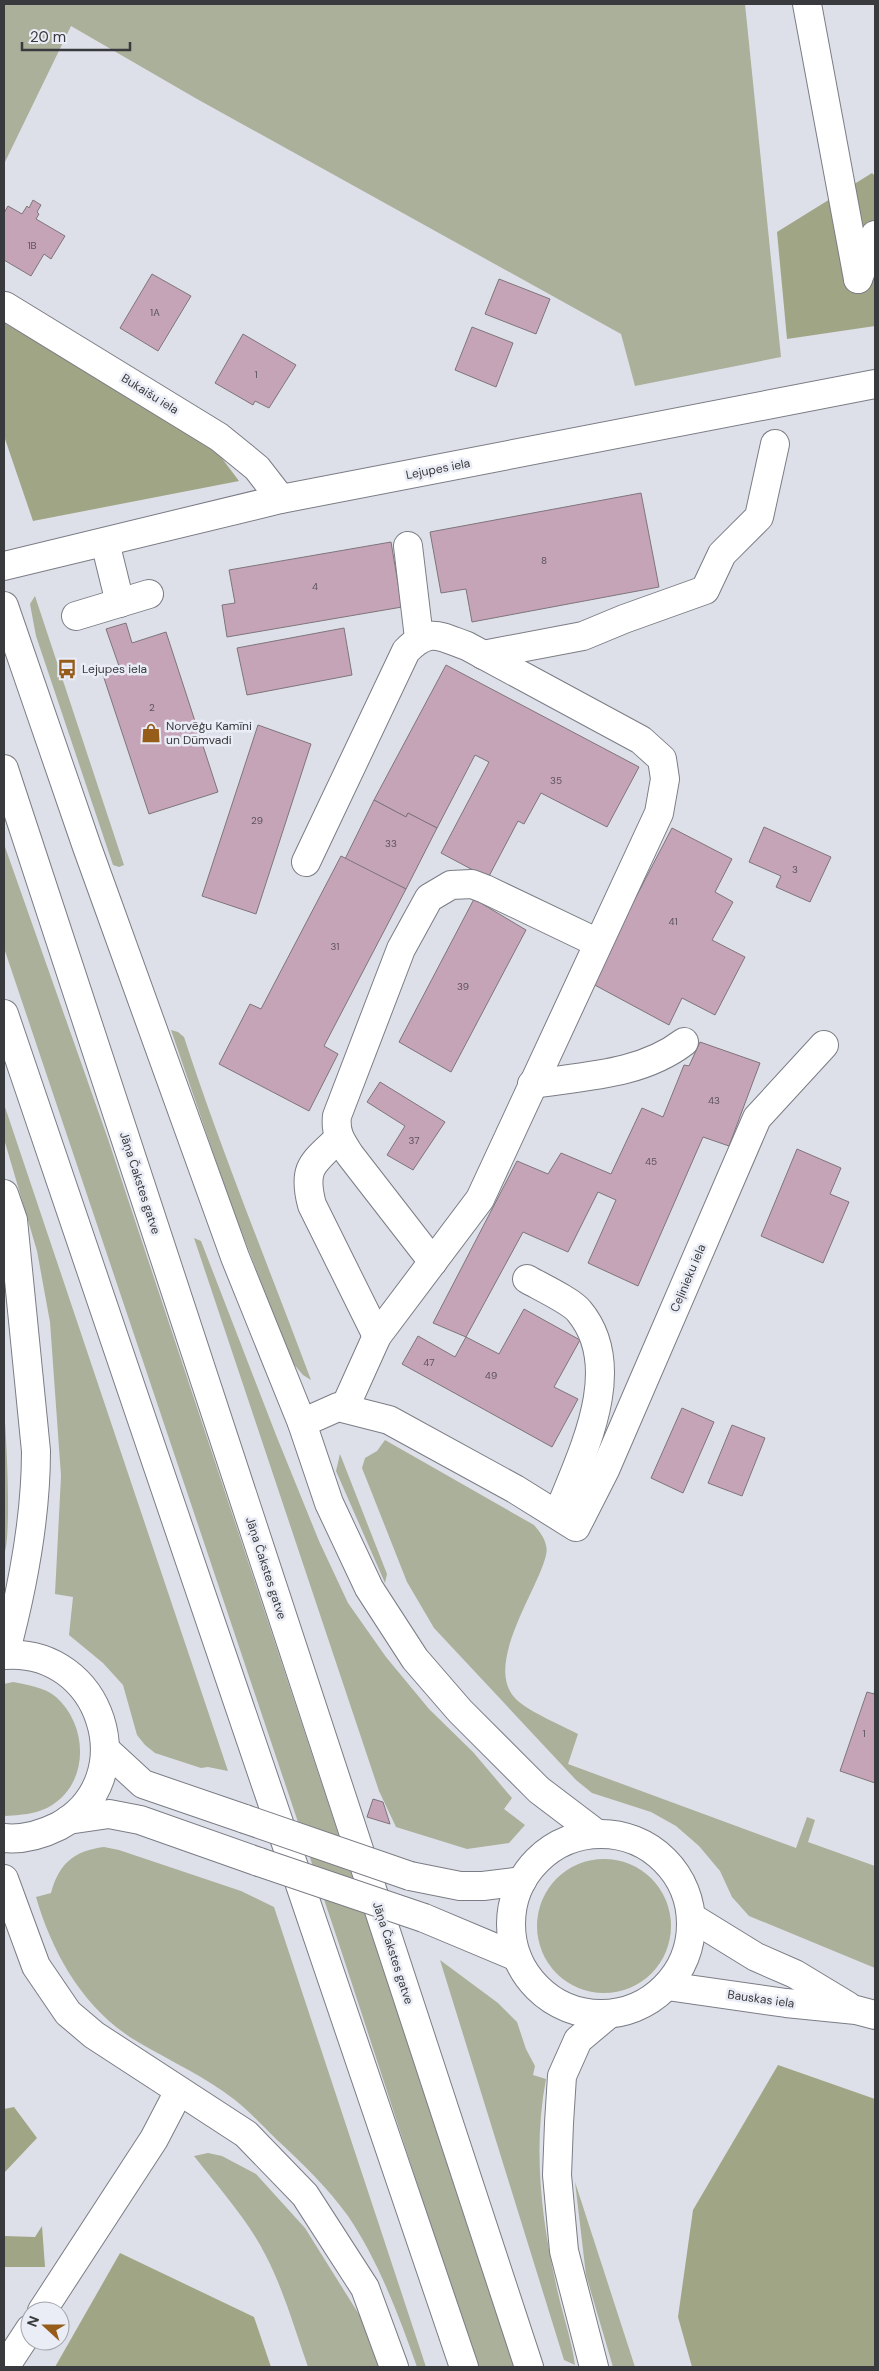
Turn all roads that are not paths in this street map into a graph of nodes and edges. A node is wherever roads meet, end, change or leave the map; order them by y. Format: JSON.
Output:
{"nodes":[{"id":1,"x":807,"y":4,"type":"edge"},
{"id":2,"x":875,"y":235,"type":"edge"},
{"id":3,"x":5,"y":306,"type":"dead end"},
{"id":4,"x":875,"y":384,"type":"edge"},
{"id":5,"x":775,"y":444,"type":"dead end"},
{"id":6,"x":281,"y":499,"type":"junction"},
{"id":7,"x":105,"y":542,"type":"junction"},
{"id":8,"x":408,"y":546,"type":"dead end"},
{"id":9,"x":4,"y":566,"type":"edge"},
{"id":10,"x":149,"y":594,"type":"dead end"},
{"id":11,"x":120,"y":603,"type":"junction"},
{"id":12,"x":4,"y":606,"type":"edge"},
{"id":13,"x":76,"y":616,"type":"dead end"},
{"id":14,"x":419,"y":638,"type":"junction"},
{"id":15,"x":483,"y":655,"type":"junction"},
{"id":16,"x":4,"y":768,"type":"edge"},
{"id":17,"x":306,"y":862,"type":"dead end"},
{"id":18,"x":598,"y":943,"type":"junction"},
{"id":19,"x":4,"y":1014,"type":"edge"},
{"id":20,"x":684,"y":1042,"type":"dead end"},
{"id":21,"x":824,"y":1045,"type":"dead end"},
{"id":22,"x":532,"y":1084,"type":"junction"},
{"id":23,"x":339,"y":1138,"type":"junction"},
{"id":24,"x":4,"y":1194,"type":"edge"},
{"id":25,"x":433,"y":1262,"type":"junction"},
{"id":26,"x":527,"y":1279,"type":"dead end"},
{"id":27,"x":377,"y":1336,"type":"junction"},
{"id":28,"x":345,"y":1407,"type":"junction"},
{"id":29,"x":302,"y":1423,"type":"junction"},
{"id":30,"x":567,"y":1520,"type":"junction"},
{"id":31,"x":5,"y":1654,"type":"edge"},
{"id":32,"x":105,"y":1748,"type":"junction"},
{"id":33,"x":68,"y":1820,"type":"junction"},
{"id":34,"x":597,"y":1834,"type":"junction"},
{"id":35,"x":4,"y":1838,"type":"edge"},
{"id":36,"x":4,"y":1879,"type":"edge"},
{"id":37,"x":522,"y":1881,"type":"junction"},
{"id":38,"x":691,"y":1918,"type":"junction"},
{"id":39,"x":517,"y":1957,"type":"junction"},
{"id":40,"x":667,"y":1986,"type":"junction"},
{"id":41,"x":866,"y":2013,"type":"edge"},
{"id":42,"x":609,"y":2014,"type":"junction"},
{"id":43,"x":179,"y":2091,"type":"junction"},
{"id":44,"x":49,"y":2301,"type":"edge"},
{"id":45,"x":20,"y":2344,"type":"edge"},
{"id":46,"x":5,"y":2367,"type":"edge"},
{"id":47,"x":394,"y":2367,"type":"edge"},
{"id":48,"x":464,"y":2367,"type":"edge"},
{"id":49,"x":529,"y":2367,"type":"edge"},
{"id":50,"x":594,"y":2367,"type":"edge"}],
"edges":[{"from":1,"to":2,"type":"main road"},
{"from":3,"to":6,"type":"main road","name":"Bukaišu iela"},
{"from":4,"to":6,"type":"main road","name":"Lejupes iela"},
{"from":5,"to":15,"type":"main road"},
{"from":6,"to":7,"type":"main road","name":"Lejupes iela"},
{"from":7,"to":9,"type":"main road","name":"Lejupes iela"},
{"from":7,"to":11,"type":"main road"},
{"from":8,"to":14,"type":"main road"},
{"from":10,"to":11,"type":"main road"},
{"from":11,"to":13,"type":"main road"},
{"from":12,"to":29,"type":"main road"},
{"from":14,"to":15,"type":"main road"},
{"from":14,"to":17,"type":"main road"},
{"from":15,"to":18,"type":"main road"},
{"from":16,"to":49,"type":"main road","name":"Jāņa Čakstes gatve"},
{"from":18,"to":22,"type":"main road"},
{"from":18,"to":23,"type":"main road"},
{"from":19,"to":48,"type":"main road"},
{"from":20,"to":22,"type":"main road"},
{"from":21,"to":30,"type":"main road","name":"Ceļinieku iela"},
{"from":22,"to":25,"type":"main road"},
{"from":23,"to":25,"type":"main road"},
{"from":23,"to":27,"type":"main road"},
{"from":24,"to":31,"type":"main road"},
{"from":25,"to":27,"type":"main road"},
{"from":26,"to":30,"type":"main road"},
{"from":27,"to":28,"type":"main road"},
{"from":28,"to":29,"type":"main road"},
{"from":28,"to":30,"type":"main road"},
{"from":29,"to":34,"type":"main road"},
{"from":31,"to":32,"type":"main road"},
{"from":32,"to":33,"type":"main road"},
{"from":32,"to":37,"type":"main road","bridge":true},
{"from":33,"to":35,"type":"main road"},
{"from":33,"to":39,"type":"main road","bridge":true},
{"from":34,"to":37,"type":"main road"},
{"from":34,"to":38,"type":"main road"},
{"from":36,"to":43,"type":"main road"},
{"from":37,"to":39,"type":"main road"},
{"from":38,"to":40,"type":"main road"},
{"from":38,"to":41,"type":"main road","name":"Bauskas iela"},
{"from":39,"to":42,"type":"main road"},
{"from":40,"to":41,"type":"main road","name":"Bauskas iela"},
{"from":40,"to":42,"type":"main road"},
{"from":42,"to":50,"type":"main road"},
{"from":43,"to":44,"type":"main road"},
{"from":43,"to":47,"type":"main road"},
{"from":45,"to":46,"type":"main road"}]}
